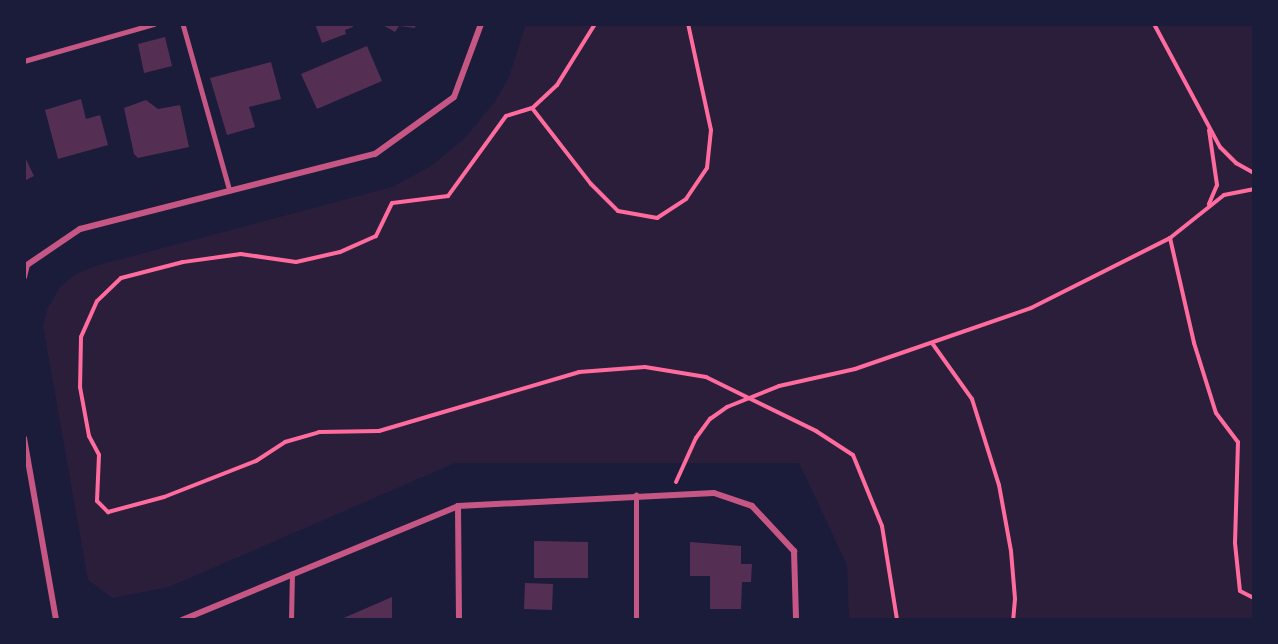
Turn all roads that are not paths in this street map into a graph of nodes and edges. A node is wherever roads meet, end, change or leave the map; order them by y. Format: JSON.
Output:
{"nodes":[{"id":1,"x":153,"y":24,"type":"edge"},
{"id":2,"x":183,"y":24,"type":"edge"},
{"id":3,"x":482,"y":24,"type":"edge"},
{"id":4,"x":24,"y":61,"type":"edge"},
{"id":5,"x":230,"y":191,"type":"junction"},
{"id":6,"x":24,"y":277,"type":"edge"},
{"id":7,"x":24,"y":438,"type":"edge"},
{"id":8,"x":636,"y":495,"type":"junction"},
{"id":9,"x":458,"y":506,"type":"junction"},
{"id":10,"x":292,"y":574,"type":"junction"},
{"id":11,"x":56,"y":620,"type":"edge"},
{"id":12,"x":182,"y":620,"type":"edge"},
{"id":13,"x":291,"y":620,"type":"edge"},
{"id":14,"x":459,"y":620,"type":"edge"},
{"id":15,"x":636,"y":620,"type":"edge"},
{"id":16,"x":796,"y":620,"type":"edge"}],
"edges":[{"from":1,"to":4,"type":"lane"},
{"from":2,"to":5,"type":"lane"},
{"from":3,"to":5,"type":"street"},
{"from":5,"to":6,"type":"street"},
{"from":7,"to":11,"type":"street"},
{"from":8,"to":9,"type":"street"},
{"from":8,"to":15,"type":"lane"},
{"from":8,"to":16,"type":"street"},
{"from":9,"to":10,"type":"street"},
{"from":9,"to":14,"type":"street"},
{"from":10,"to":12,"type":"street"},
{"from":10,"to":13,"type":"lane"}]}
